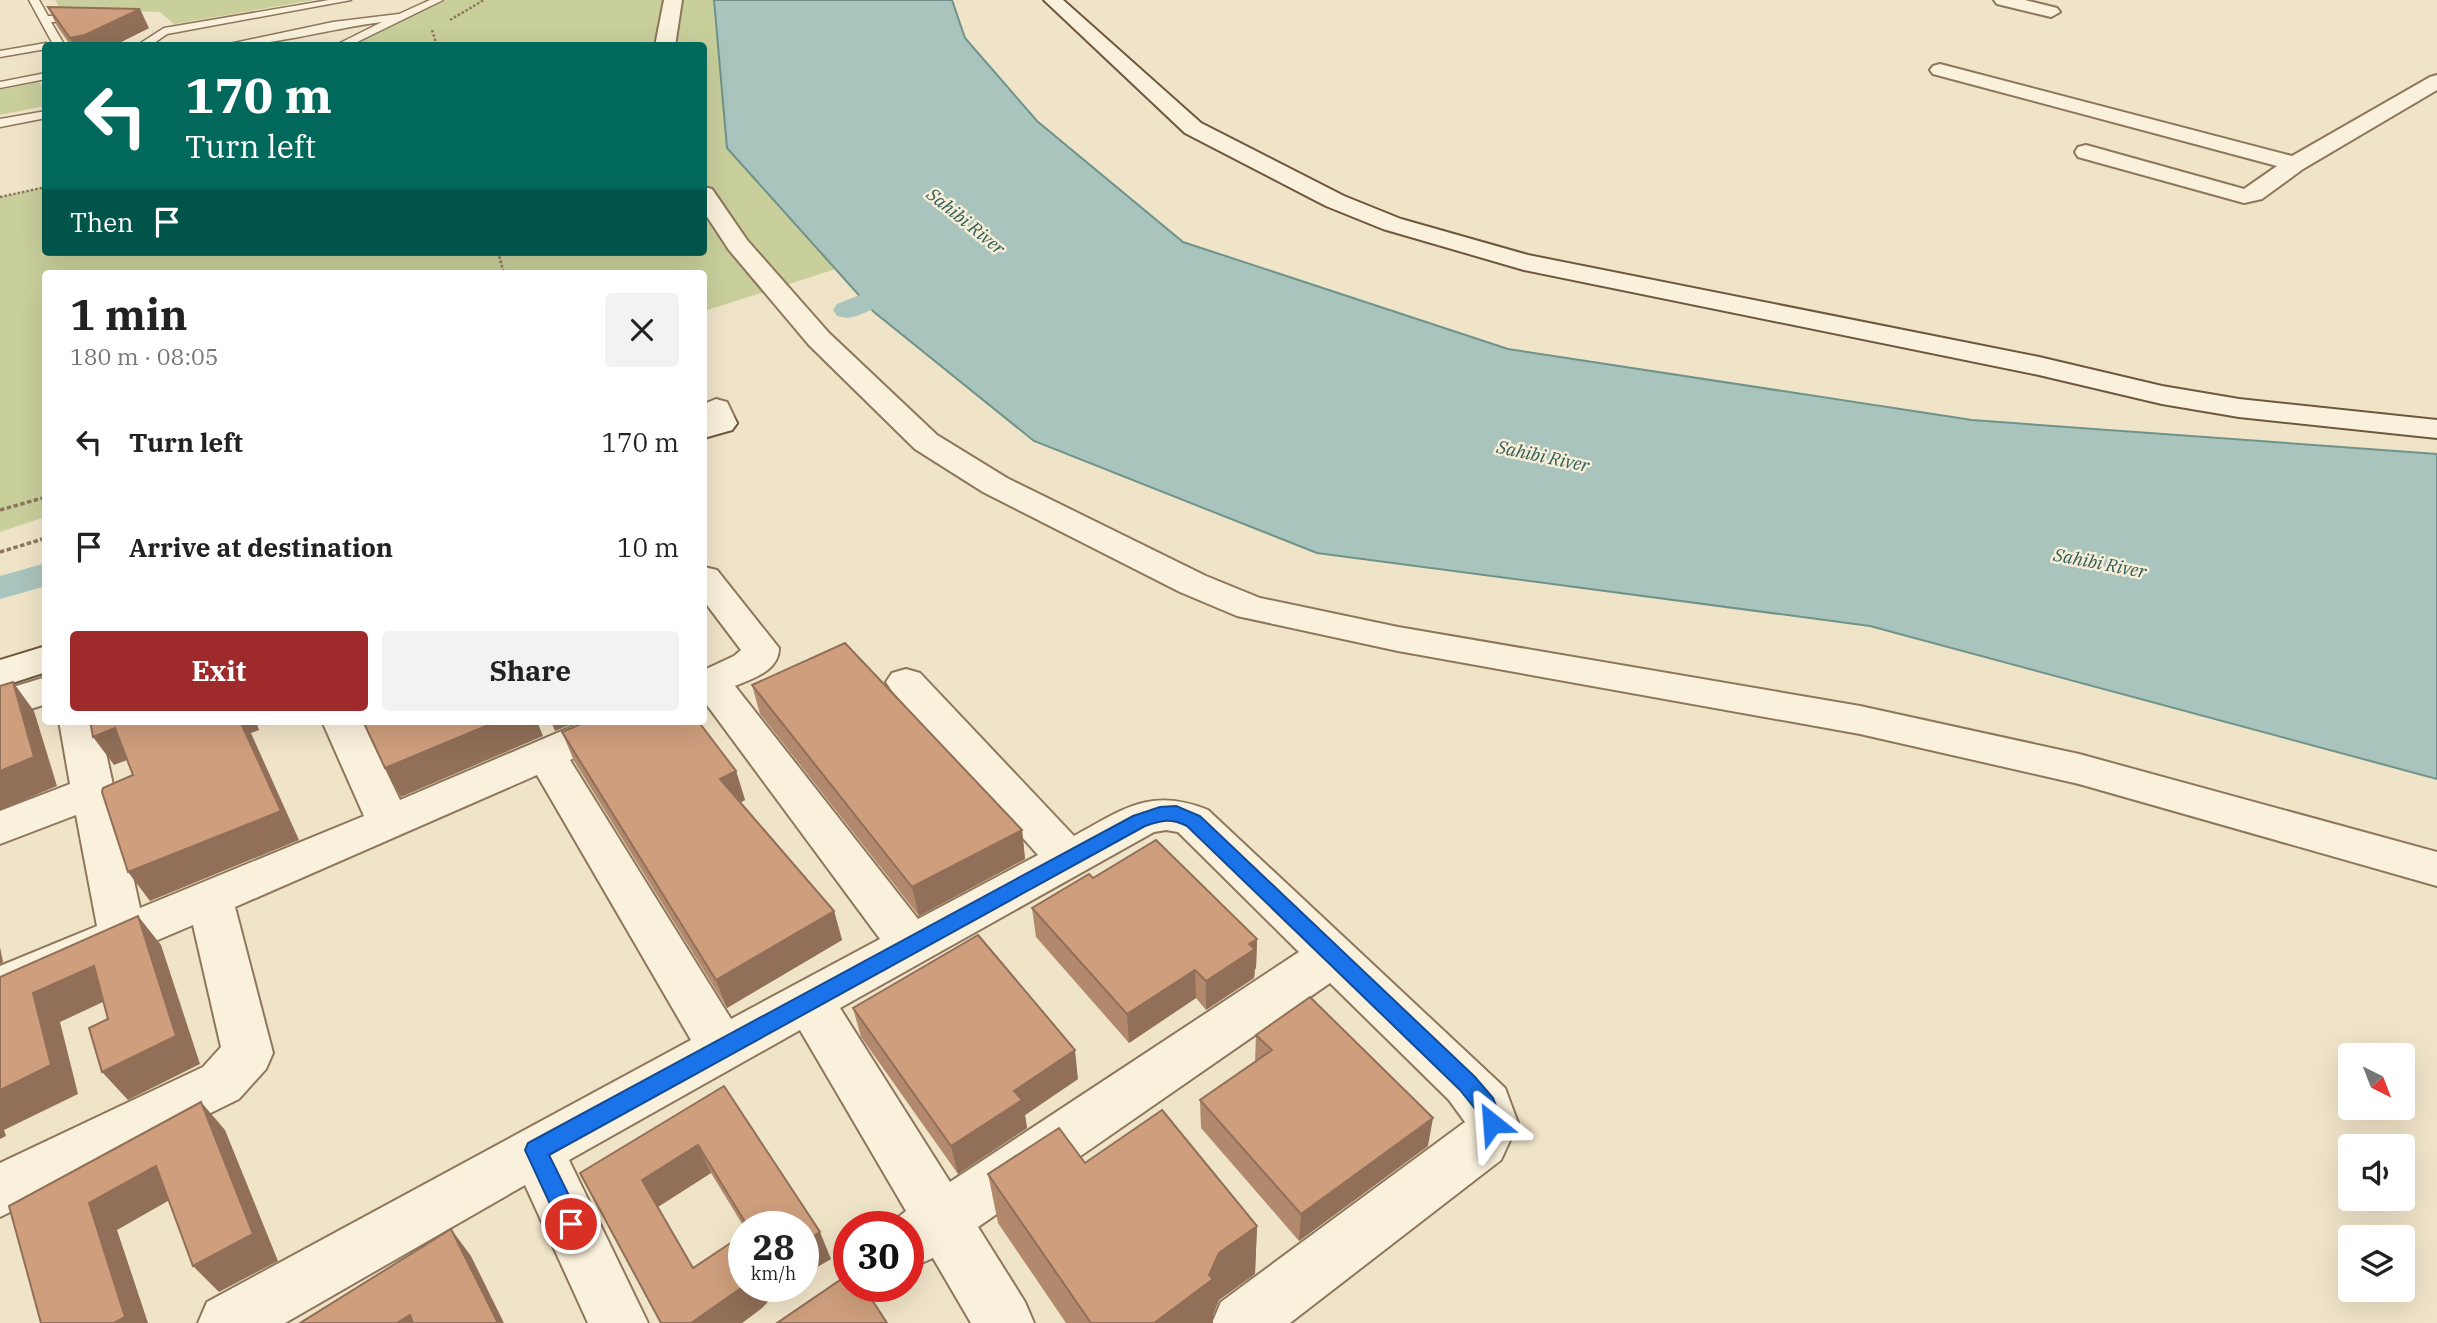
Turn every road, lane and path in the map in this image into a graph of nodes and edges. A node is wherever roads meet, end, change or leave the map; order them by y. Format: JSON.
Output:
{"nodes":[{"id":1,"x":34,"y":0,"type":"edge"},
{"id":2,"x":346,"y":0,"type":"edge"},
{"id":3,"x":438,"y":0,"type":"edge"},
{"id":4,"x":484,"y":0,"type":"edge"},
{"id":5,"x":673,"y":0,"type":"edge"},
{"id":6,"x":1053,"y":0,"type":"edge"},
{"id":7,"x":2003,"y":0,"type":"edge"},
{"id":8,"x":2051,"y":12,"type":"dead end"},
{"id":9,"x":401,"y":17,"type":"junction"},
{"id":10,"x":44,"y":19,"type":"junction"},
{"id":11,"x":98,"y":19,"type":"edge"},
{"id":12,"x":151,"y":22,"type":"dead end"},
{"id":13,"x":443,"y":24,"type":"dead end"},
{"id":14,"x":432,"y":30,"type":"dead end"},
{"id":15,"x":164,"y":31,"type":"junction"},
{"id":16,"x":53,"y":42,"type":"edge"},
{"id":17,"x":149,"y":42,"type":"edge"},
{"id":18,"x":246,"y":42,"type":"edge"},
{"id":19,"x":348,"y":42,"type":"edge"},
{"id":20,"x":436,"y":42,"type":"edge"},
{"id":21,"x":666,"y":42,"type":"edge"},
{"id":22,"x":42,"y":47,"type":"edge"},
{"id":23,"x":0,"y":54,"type":"edge"},
{"id":24,"x":1940,"y":70,"type":"dead end"},
{"id":25,"x":42,"y":77,"type":"edge"},
{"id":26,"x":2437,"y":82,"type":"edge"},
{"id":27,"x":0,"y":85,"type":"edge"},
{"id":28,"x":42,"y":115,"type":"edge"},
{"id":29,"x":0,"y":123,"type":"edge"},
{"id":30,"x":2086,"y":152,"type":"dead end"},
{"id":31,"x":2295,"y":164,"type":"junction"},
{"id":32,"x":42,"y":188,"type":"edge"},
{"id":33,"x":0,"y":197,"type":"edge"},
{"id":34,"x":707,"y":198,"type":"edge"},
{"id":35,"x":2437,"y":429,"type":"edge"},
{"id":36,"x":42,"y":498,"type":"edge"},
{"id":37,"x":0,"y":510,"type":"edge"},
{"id":38,"x":42,"y":539,"type":"edge"},
{"id":39,"x":0,"y":552,"type":"edge"},
{"id":40,"x":707,"y":582,"type":"edge"},
{"id":41,"x":42,"y":635,"type":"edge"},
{"id":42,"x":0,"y":649,"type":"edge"},
{"id":43,"x":42,"y":659,"type":"edge"},
{"id":44,"x":0,"y":674,"type":"edge"},
{"id":45,"x":906,"y":682,"type":"dead end"},
{"id":46,"x":707,"y":684,"type":"edge"},
{"id":47,"x":42,"y":691,"type":"edge"},
{"id":48,"x":0,"y":705,"type":"edge"},
{"id":49,"x":80,"y":725,"type":"edge"},
{"id":50,"x":344,"y":725,"type":"edge"},
{"id":51,"x":613,"y":725,"type":"edge"},
{"id":52,"x":545,"y":754,"type":"junction"},
{"id":53,"x":93,"y":792,"type":"junction"},
{"id":54,"x":389,"y":823,"type":"junction"},
{"id":55,"x":0,"y":828,"type":"edge"},
{"id":56,"x":1069,"y":860,"type":"junction"},
{"id":57,"x":2437,"y":869,"type":"edge"},
{"id":58,"x":210,"y":898,"type":"junction"},
{"id":59,"x":122,"y":935,"type":"junction"},
{"id":60,"x":911,"y":945,"type":"junction"},
{"id":61,"x":1333,"y":955,"type":"junction"},
{"id":62,"x":0,"y":987,"type":"edge"},
{"id":63,"x":809,"y":1000,"type":"junction"},
{"id":64,"x":722,"y":1048,"type":"junction"},
{"id":65,"x":536,"y":1150,"type":"junction"},
{"id":66,"x":0,"y":1191,"type":"edge"},
{"id":67,"x":925,"y":1230,"type":"edge"},
{"id":68,"x":228,"y":1323,"type":"edge"},
{"id":69,"x":618,"y":1323,"type":"edge"},
{"id":70,"x":1004,"y":1323,"type":"edge"},
{"id":71,"x":1242,"y":1323,"type":"edge"}],
"edges":[{"from":1,"to":10,"type":"lane"},
{"from":2,"to":15,"type":"lane"},
{"from":3,"to":9,"type":"lane"},
{"from":4,"to":13,"type":"path"},
{"from":5,"to":21,"type":"street"},
{"from":6,"to":35,"type":"street"},
{"from":7,"to":8,"type":"street"},
{"from":9,"to":18,"type":"lane"},
{"from":9,"to":19,"type":"lane"},
{"from":10,"to":11,"type":"lane"},
{"from":10,"to":16,"type":"lane"},
{"from":12,"to":15,"type":"lane"},
{"from":14,"to":20,"type":"path"},
{"from":15,"to":17,"type":"lane"},
{"from":22,"to":23,"type":"lane"},
{"from":24,"to":31,"type":"street"},
{"from":25,"to":27,"type":"lane"},
{"from":26,"to":31,"type":"street"},
{"from":28,"to":29,"type":"lane"},
{"from":30,"to":31,"type":"street"},
{"from":32,"to":33,"type":"path"},
{"from":34,"to":57,"type":"street"},
{"from":36,"to":37,"type":"path"},
{"from":38,"to":39,"type":"path"},
{"from":40,"to":46,"type":"street"},
{"from":41,"to":42,"type":"street"},
{"from":43,"to":44,"type":"street"},
{"from":45,"to":56,"type":"street"},
{"from":46,"to":60,"type":"street"},
{"from":47,"to":48,"type":"street"},
{"from":49,"to":53,"type":"street"},
{"from":50,"to":54,"type":"street"},
{"from":51,"to":52,"type":"street"},
{"from":52,"to":54,"type":"street"},
{"from":52,"to":64,"type":"street"},
{"from":53,"to":55,"type":"street"},
{"from":53,"to":59,"type":"street"},
{"from":54,"to":58,"type":"street"},
{"from":56,"to":60,"type":"street"},
{"from":56,"to":61,"type":"street"},
{"from":58,"to":59,"type":"street"},
{"from":58,"to":66,"type":"street"},
{"from":59,"to":62,"type":"street"},
{"from":60,"to":63,"type":"street"},
{"from":61,"to":67,"type":"street"},
{"from":61,"to":71,"type":"street"},
{"from":63,"to":64,"type":"street"},
{"from":63,"to":67,"type":"street"},
{"from":64,"to":65,"type":"street"},
{"from":65,"to":68,"type":"street"},
{"from":65,"to":69,"type":"street"},
{"from":67,"to":70,"type":"street"}]}
